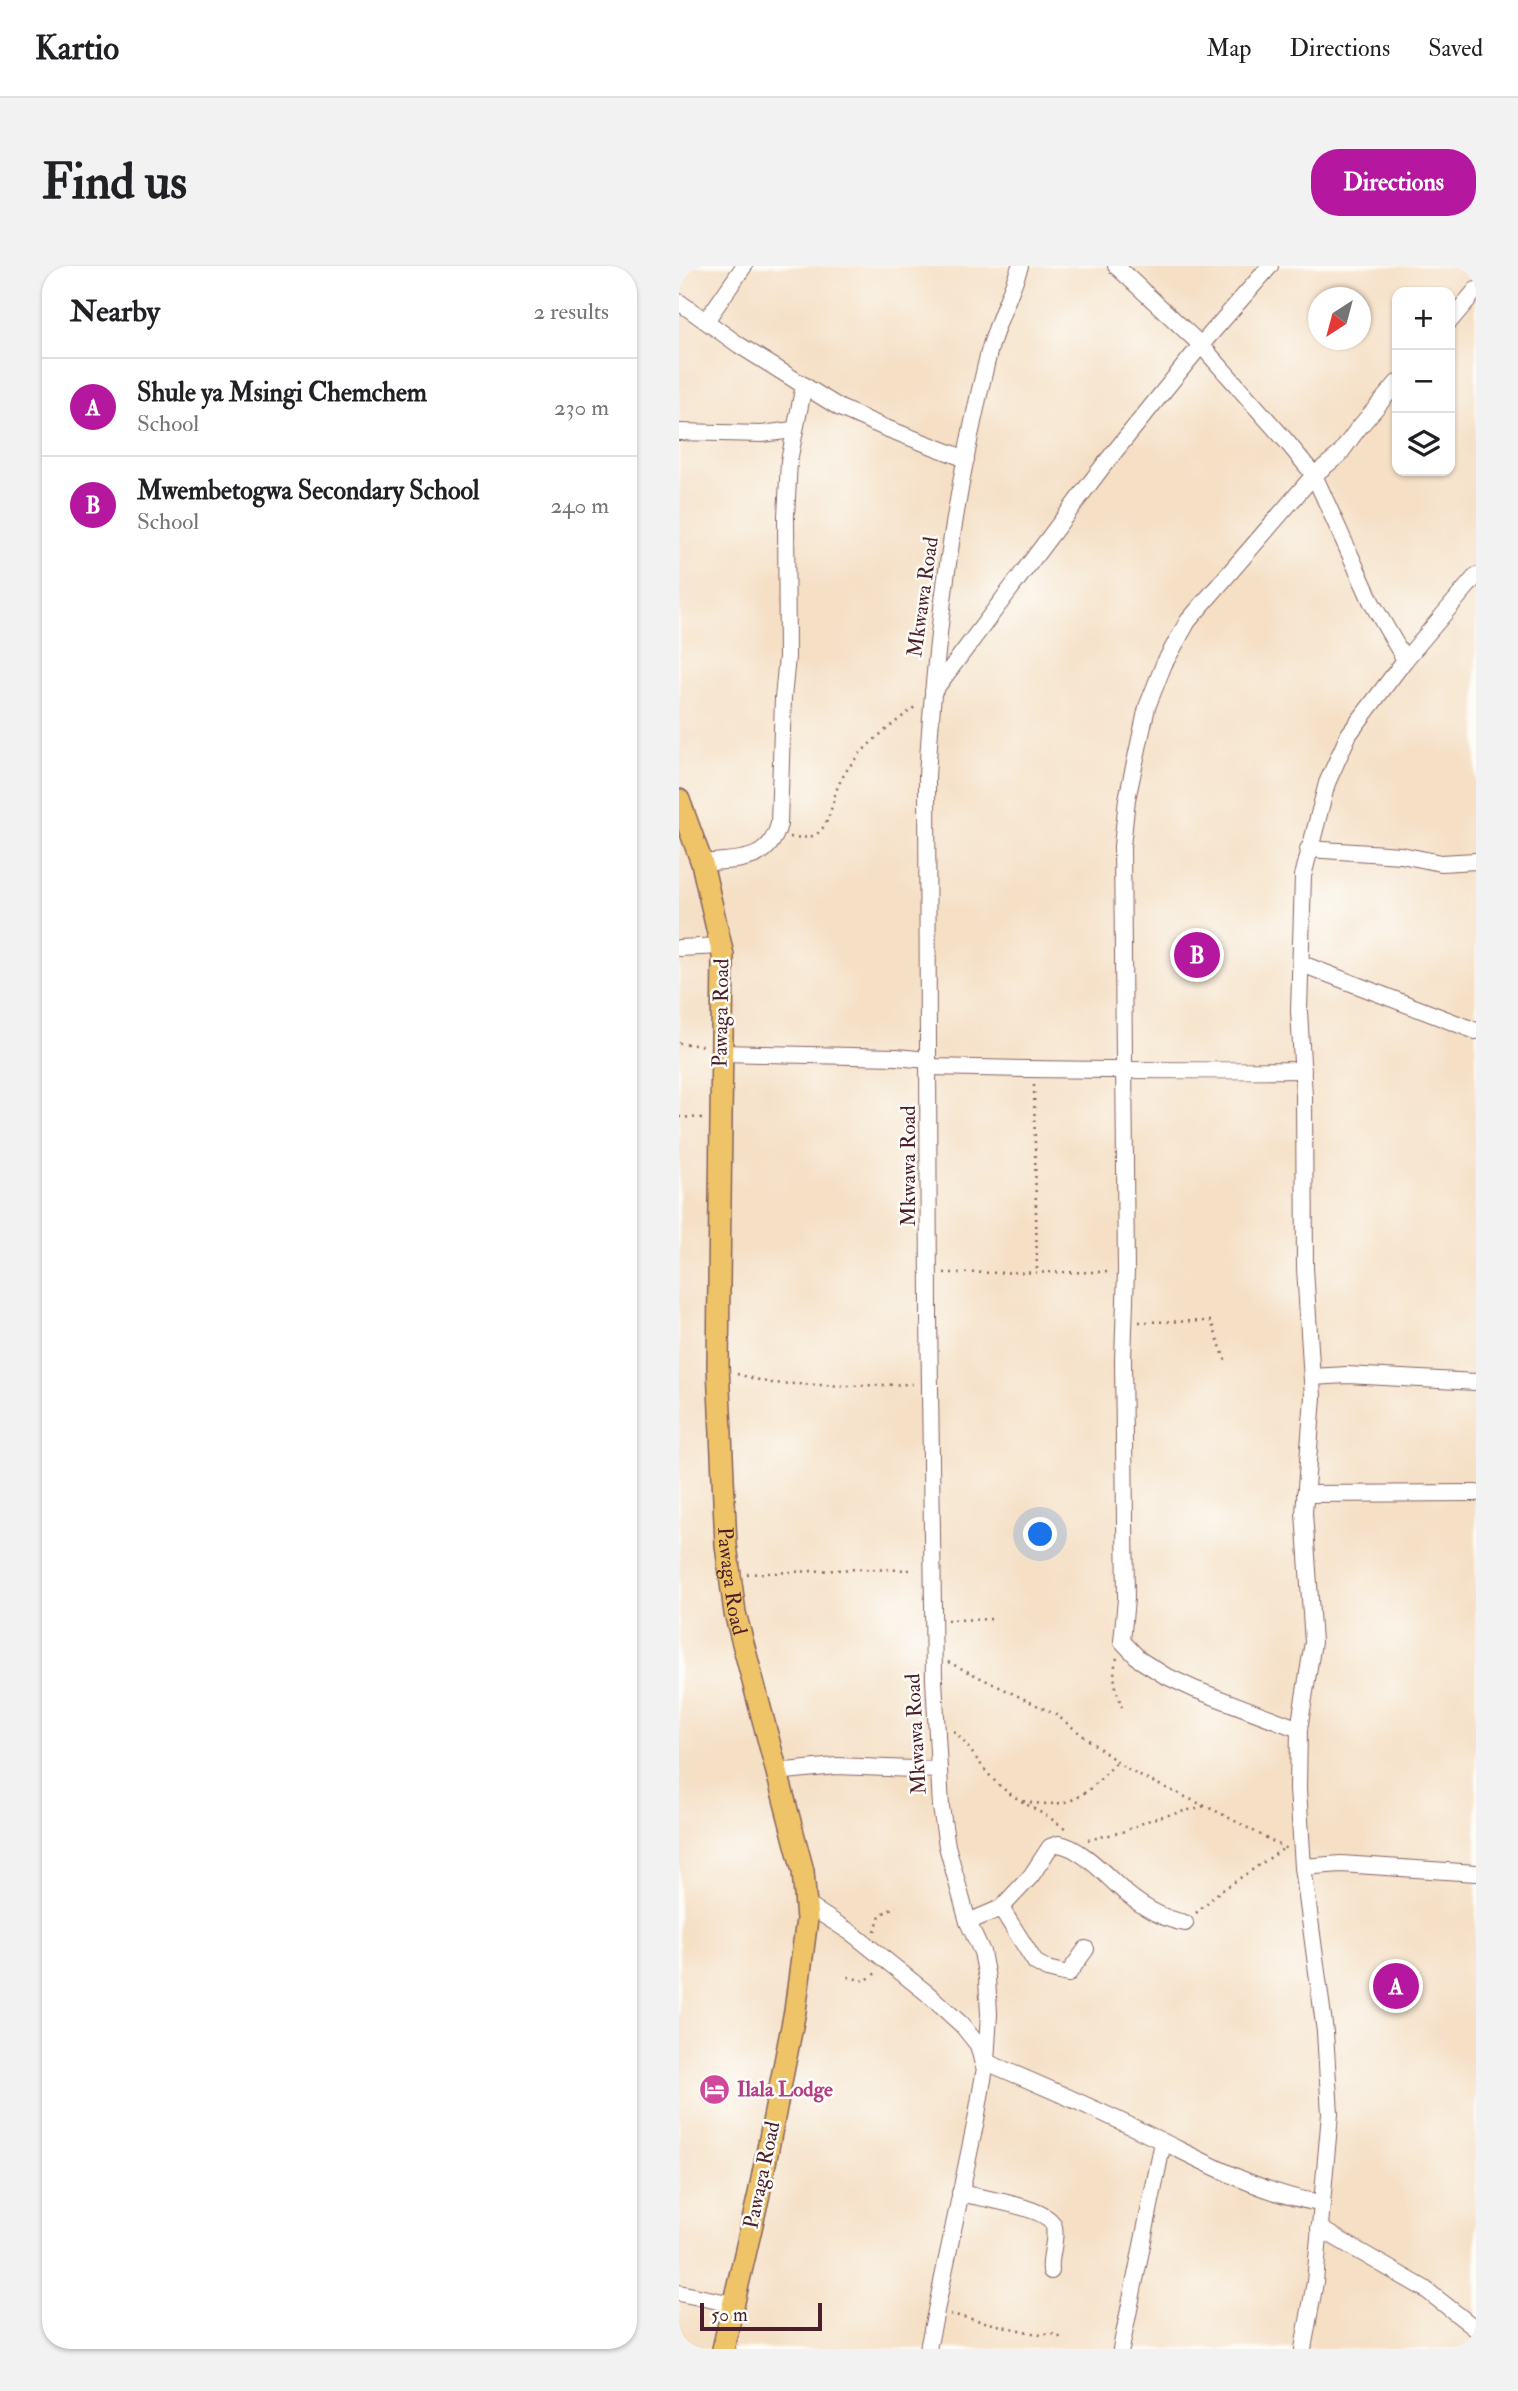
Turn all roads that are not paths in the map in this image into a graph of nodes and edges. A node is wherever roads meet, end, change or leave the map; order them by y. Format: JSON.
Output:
{"nodes":[{"id":1,"x":744,"y":266,"type":"edge"},
{"id":2,"x":1116,"y":266,"type":"edge"},
{"id":3,"x":1270,"y":266,"type":"edge"},
{"id":4,"x":1021,"y":269,"type":"edge"},
{"id":5,"x":1476,"y":290,"type":"edge"},
{"id":6,"x":679,"y":302,"type":"edge"},
{"id":7,"x":1455,"y":315,"type":"edge"},
{"id":8,"x":706,"y":321,"type":"junction"},
{"id":9,"x":1201,"y":345,"type":"junction"},
{"id":10,"x":804,"y":384,"type":"junction"},
{"id":11,"x":1392,"y":389,"type":"edge"},
{"id":12,"x":793,"y":430,"type":"junction"},
{"id":13,"x":679,"y":432,"type":"edge"},
{"id":14,"x":966,"y":458,"type":"junction"},
{"id":15,"x":1314,"y":475,"type":"junction"},
{"id":16,"x":1476,"y":576,"type":"edge"},
{"id":17,"x":1405,"y":660,"type":"junction"},
{"id":18,"x":932,"y":694,"type":"junction"},
{"id":19,"x":679,"y":800,"type":"edge"},
{"id":20,"x":1308,"y":849,"type":"junction"},
{"id":21,"x":1476,"y":862,"type":"edge"},
{"id":22,"x":702,"y":863,"type":"junction"},
{"id":23,"x":721,"y":946,"type":"junction"},
{"id":24,"x":679,"y":948,"type":"edge"},
{"id":25,"x":1302,"y":964,"type":"junction"},
{"id":26,"x":1476,"y":1031,"type":"edge"},
{"id":27,"x":721,"y":1051,"type":"junction"},
{"id":28,"x":928,"y":1064,"type":"junction"},
{"id":29,"x":1303,"y":1070,"type":"junction"},
{"id":30,"x":1124,"y":1072,"type":"junction"},
{"id":31,"x":1312,"y":1377,"type":"junction"},
{"id":32,"x":1476,"y":1382,"type":"edge"},
{"id":33,"x":1476,"y":1493,"type":"edge"},
{"id":34,"x":1305,"y":1494,"type":"junction"},
{"id":35,"x":1299,"y":1730,"type":"junction"},
{"id":36,"x":939,"y":1770,"type":"junction"},
{"id":37,"x":776,"y":1772,"type":"junction"},
{"id":38,"x":1304,"y":1859,"type":"junction"},
{"id":39,"x":1476,"y":1872,"type":"edge"},
{"id":40,"x":806,"y":1904,"type":"junction"},
{"id":41,"x":1001,"y":1908,"type":"junction"},
{"id":42,"x":968,"y":1922,"type":"junction"},
{"id":43,"x":1185,"y":1923,"type":"road end"},
{"id":44,"x":1086,"y":1949,"type":"dead end"},
{"id":45,"x":985,"y":2065,"type":"junction"},
{"id":46,"x":1163,"y":2141,"type":"junction"},
{"id":47,"x":960,"y":2193,"type":"junction"},
{"id":48,"x":1320,"y":2203,"type":"junction"},
{"id":49,"x":1319,"y":2228,"type":"junction"},
{"id":50,"x":1051,"y":2271,"type":"dead end"},
{"id":51,"x":679,"y":2293,"type":"edge"},
{"id":52,"x":733,"y":2304,"type":"junction"},
{"id":53,"x":1476,"y":2329,"type":"edge"},
{"id":54,"x":723,"y":2349,"type":"edge"},
{"id":55,"x":928,"y":2349,"type":"edge"},
{"id":56,"x":1121,"y":2349,"type":"edge"},
{"id":57,"x":1303,"y":2349,"type":"edge"}],
"edges":[{"from":1,"to":8,"type":"street"},
{"from":2,"to":9,"type":"street"},
{"from":3,"to":9,"type":"street"},
{"from":4,"to":14,"type":"street","name":"Mkwawa Road"},
{"from":5,"to":7,"type":"street"},
{"from":6,"to":8,"type":"street"},
{"from":8,"to":10,"type":"street"},
{"from":9,"to":15,"type":"street"},
{"from":9,"to":18,"type":"street"},
{"from":10,"to":12,"type":"street"},
{"from":10,"to":14,"type":"street"},
{"from":11,"to":15,"type":"street"},
{"from":12,"to":13,"type":"street"},
{"from":12,"to":22,"type":"street"},
{"from":14,"to":18,"type":"street","name":"Mkwawa Road"},
{"from":15,"to":17,"type":"street"},
{"from":15,"to":30,"type":"street"},
{"from":16,"to":17,"type":"street"},
{"from":17,"to":20,"type":"street"},
{"from":18,"to":28,"type":"street","name":"Mkwawa Road"},
{"from":19,"to":22,"type":"main road","name":"Pawaga Road"},
{"from":20,"to":21,"type":"street"},
{"from":20,"to":25,"type":"street"},
{"from":22,"to":23,"type":"main road","name":"Pawaga Road"},
{"from":23,"to":24,"type":"street"},
{"from":23,"to":27,"type":"main road","name":"Pawaga Road"},
{"from":25,"to":26,"type":"street"},
{"from":25,"to":29,"type":"street"},
{"from":27,"to":28,"type":"street"},
{"from":27,"to":37,"type":"main road","name":"Pawaga Road"},
{"from":28,"to":30,"type":"street"},
{"from":28,"to":36,"type":"street","name":"Mkwawa Road"},
{"from":29,"to":30,"type":"street"},
{"from":29,"to":31,"type":"street"},
{"from":30,"to":35,"type":"street"},
{"from":31,"to":32,"type":"street"},
{"from":31,"to":34,"type":"street"},
{"from":33,"to":34,"type":"street"},
{"from":34,"to":35,"type":"street"},
{"from":35,"to":38,"type":"street"},
{"from":36,"to":37,"type":"street"},
{"from":36,"to":42,"type":"street","name":"Mkwawa Road"},
{"from":37,"to":40,"type":"main road","name":"Pawaga Road"},
{"from":38,"to":39,"type":"street"},
{"from":38,"to":48,"type":"street"},
{"from":40,"to":45,"type":"street"},
{"from":40,"to":52,"type":"main road","name":"Pawaga Road"},
{"from":41,"to":42,"type":"street"},
{"from":41,"to":43,"type":"street"},
{"from":41,"to":44,"type":"street"},
{"from":42,"to":45,"type":"street","name":"Mkwawa Road"},
{"from":45,"to":46,"type":"street"},
{"from":45,"to":47,"type":"street","name":"Mkwawa Road"},
{"from":46,"to":48,"type":"street"},
{"from":46,"to":56,"type":"street"},
{"from":47,"to":50,"type":"street"},
{"from":47,"to":55,"type":"street","name":"Mkwawa Road"},
{"from":48,"to":49,"type":"street"},
{"from":49,"to":53,"type":"street"},
{"from":49,"to":57,"type":"street"},
{"from":51,"to":52,"type":"street"},
{"from":52,"to":54,"type":"main road","name":"Pawaga Road"}]}
